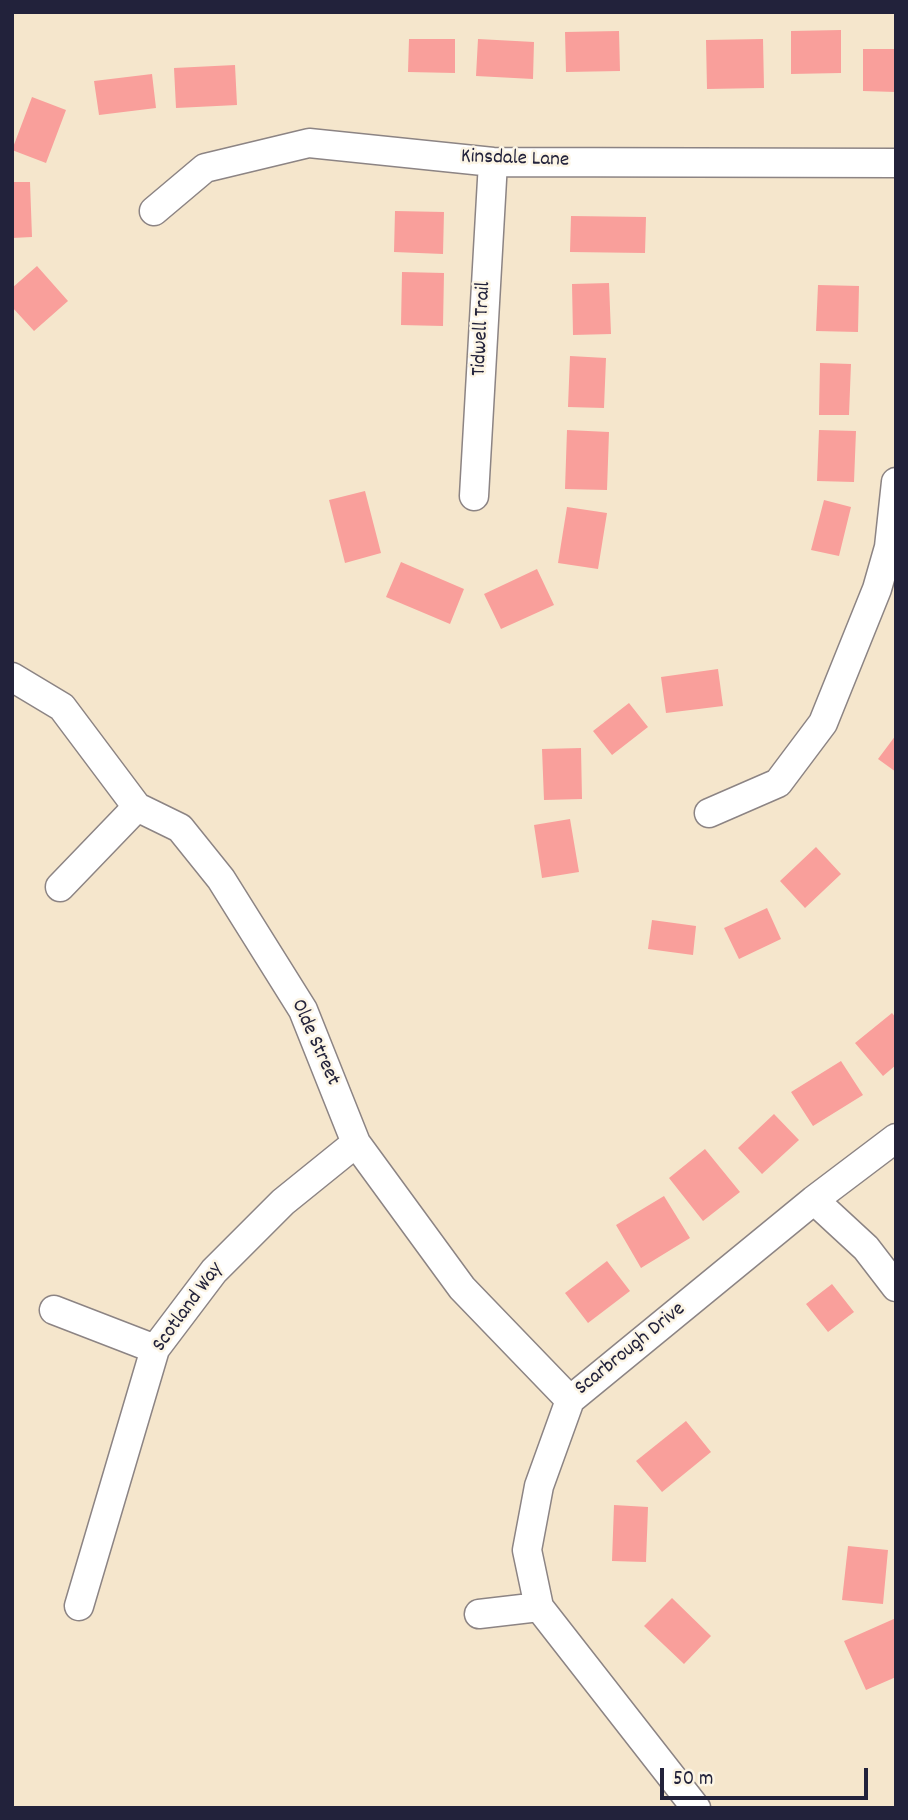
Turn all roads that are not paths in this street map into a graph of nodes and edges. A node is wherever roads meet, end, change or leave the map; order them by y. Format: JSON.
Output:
{"nodes":[{"id":1,"x":493,"y":162,"type":"junction"},
{"id":2,"x":896,"y":163,"type":"edge"},
{"id":3,"x":153,"y":211,"type":"dead end"},
{"id":4,"x":896,"y":482,"type":"edge"},
{"id":5,"x":474,"y":496,"type":"dead end"},
{"id":6,"x":12,"y":677,"type":"edge"},
{"id":7,"x":137,"y":807,"type":"junction"},
{"id":8,"x":709,"y":813,"type":"dead end"},
{"id":9,"x":61,"y":887,"type":"dead end"},
{"id":10,"x":896,"y":1138,"type":"edge"},
{"id":11,"x":356,"y":1143,"type":"junction"},
{"id":12,"x":814,"y":1200,"type":"junction"},
{"id":13,"x":896,"y":1287,"type":"edge"},
{"id":14,"x":54,"y":1310,"type":"dead end"},
{"id":15,"x":155,"y":1349,"type":"junction"},
{"id":16,"x":570,"y":1400,"type":"junction"},
{"id":17,"x":79,"y":1606,"type":"dead end"},
{"id":18,"x":539,"y":1607,"type":"junction"},
{"id":19,"x":479,"y":1614,"type":"dead end"},
{"id":20,"x":696,"y":1808,"type":"edge"}],
"edges":[{"from":1,"to":2,"type":"street","name":"Kinsdale Lane"},
{"from":1,"to":3,"type":"street","name":"Kinsdale Lane"},
{"from":1,"to":5,"type":"street","name":"Tidwell Trail"},
{"from":4,"to":8,"type":"street"},
{"from":6,"to":7,"type":"street","name":"Olde Street"},
{"from":7,"to":9,"type":"street"},
{"from":7,"to":11,"type":"street","name":"Olde Street"},
{"from":10,"to":12,"type":"street","name":"Scarbrough Drive"},
{"from":11,"to":15,"type":"street","name":"Scotland Way"},
{"from":11,"to":16,"type":"street","name":"Olde Street"},
{"from":12,"to":13,"type":"street"},
{"from":12,"to":16,"type":"street","name":"Scarbrough Drive"},
{"from":14,"to":15,"type":"street"},
{"from":15,"to":17,"type":"street","name":"Scotland Way"},
{"from":16,"to":18,"type":"street","name":"Scarbrough Drive"},
{"from":18,"to":19,"type":"street"},
{"from":18,"to":20,"type":"street","name":"Scarbrough Drive"}]}
